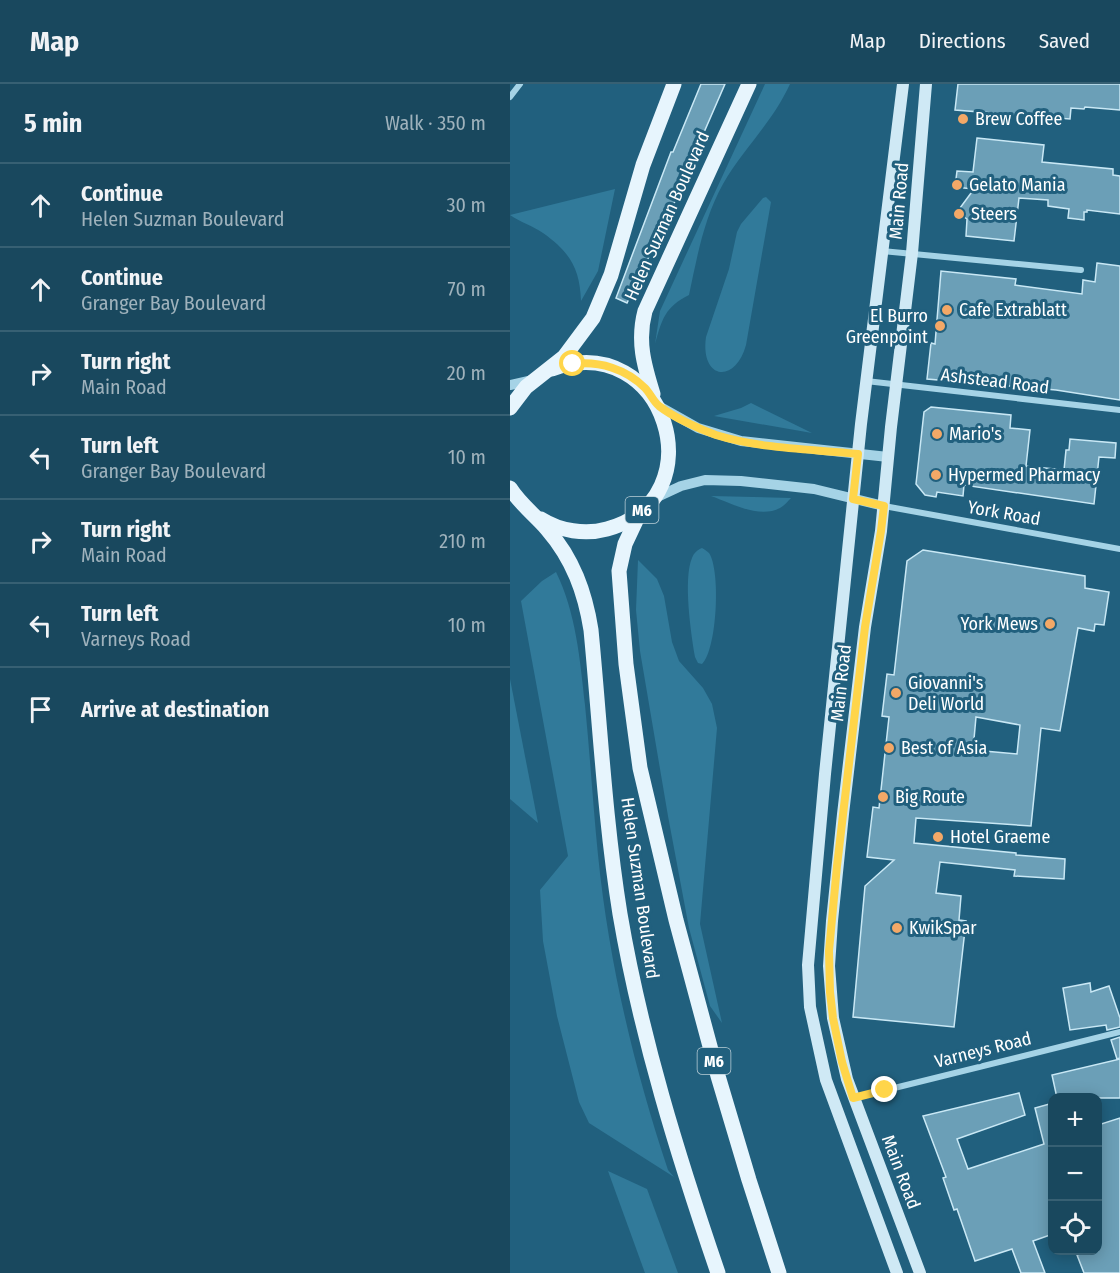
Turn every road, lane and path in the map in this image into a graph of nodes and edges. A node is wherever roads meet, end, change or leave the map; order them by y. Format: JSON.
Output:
{"nodes":[{"id":1,"x":520,"y":84,"type":"edge"},
{"id":2,"x":674,"y":84,"type":"edge"},
{"id":3,"x":749,"y":84,"type":"edge"},
{"id":4,"x":903,"y":84,"type":"edge"},
{"id":5,"x":926,"y":84,"type":"edge"},
{"id":6,"x":510,"y":97,"type":"edge"},
{"id":7,"x":882,"y":251,"type":"junction"},
{"id":8,"x":912,"y":253,"type":"junction"},
{"id":9,"x":1082,"y":270,"type":"dead end"},
{"id":10,"x":541,"y":376,"type":"junction"},
{"id":11,"x":866,"y":381,"type":"junction"},
{"id":12,"x":510,"y":385,"type":"edge"},
{"id":13,"x":896,"y":385,"type":"junction"},
{"id":14,"x":657,"y":404,"type":"junction"},
{"id":15,"x":510,"y":408,"type":"edge"},
{"id":16,"x":1120,"y":410,"type":"edge"},
{"id":17,"x":858,"y":454,"type":"junction"},
{"id":18,"x":888,"y":457,"type":"junction"},
{"id":19,"x":510,"y":488,"type":"edge"},
{"id":20,"x":853,"y":499,"type":"junction"},
{"id":21,"x":646,"y":505,"type":"junction"},
{"id":22,"x":884,"y":506,"type":"junction"},
{"id":23,"x":533,"y":515,"type":"junction"},
{"id":24,"x":1120,"y":549,"type":"edge"},
{"id":25,"x":1120,"y":1032,"type":"edge"},
{"id":26,"x":853,"y":1098,"type":"junction"},
{"id":27,"x":718,"y":1273,"type":"edge"},
{"id":28,"x":779,"y":1273,"type":"edge"},
{"id":29,"x":897,"y":1273,"type":"edge"},
{"id":30,"x":920,"y":1273,"type":"edge"}],
"edges":[{"from":1,"to":6,"type":"street"},
{"from":2,"to":10,"type":"main road","name":"Helen Suzman Boulevard"},
{"from":3,"to":14,"type":"main road","name":"Helen Suzman Boulevard","number":"M6"},
{"from":4,"to":7,"type":"main road","name":"Main Road"},
{"from":5,"to":8,"type":"main road","name":"Main Road"},
{"from":7,"to":8,"type":"street"},
{"from":7,"to":11,"type":"main road","name":"Main Road"},
{"from":8,"to":9,"type":"street"},
{"from":8,"to":13,"type":"main road","name":"Main Road"},
{"from":10,"to":12,"type":"street"},
{"from":10,"to":14,"type":"main road","name":"Helen Suzman Boulevard","number":"M6"},
{"from":10,"to":15,"type":"main road","name":"Helen Suzman Boulevard"},
{"from":11,"to":13,"type":"street","name":"Ashstead Road"},
{"from":11,"to":17,"type":"main road","name":"Main Road"},
{"from":13,"to":16,"type":"street","name":"Ashstead Road"},
{"from":13,"to":18,"type":"main road","name":"Main Road"},
{"from":14,"to":17,"type":"street"},
{"from":14,"to":21,"type":"main road","name":"Helen Suzman Boulevard","number":"M6"},
{"from":17,"to":18,"type":"street"},
{"from":17,"to":20,"type":"main road","name":"Main Road"},
{"from":18,"to":22,"type":"main road","name":"Main Road"},
{"from":19,"to":23,"type":"main road","name":"Helen Suzman Boulevard","number":"M6"},
{"from":20,"to":21,"type":"street"},
{"from":20,"to":22,"type":"street"},
{"from":20,"to":29,"type":"main road","name":"Main Road"},
{"from":21,"to":23,"type":"main road","name":"Helen Suzman Boulevard","number":"M6"},
{"from":21,"to":28,"type":"main road","name":"Helen Suzman Boulevard","number":"M6"},
{"from":22,"to":24,"type":"street","name":"York Road"},
{"from":22,"to":26,"type":"main road","name":"Main Road"},
{"from":23,"to":27,"type":"main road","name":"Helen Suzman Boulevard","number":"M6"},
{"from":25,"to":26,"type":"street","name":"Varneys Road"},
{"from":26,"to":30,"type":"main road","name":"Main Road"}]}
